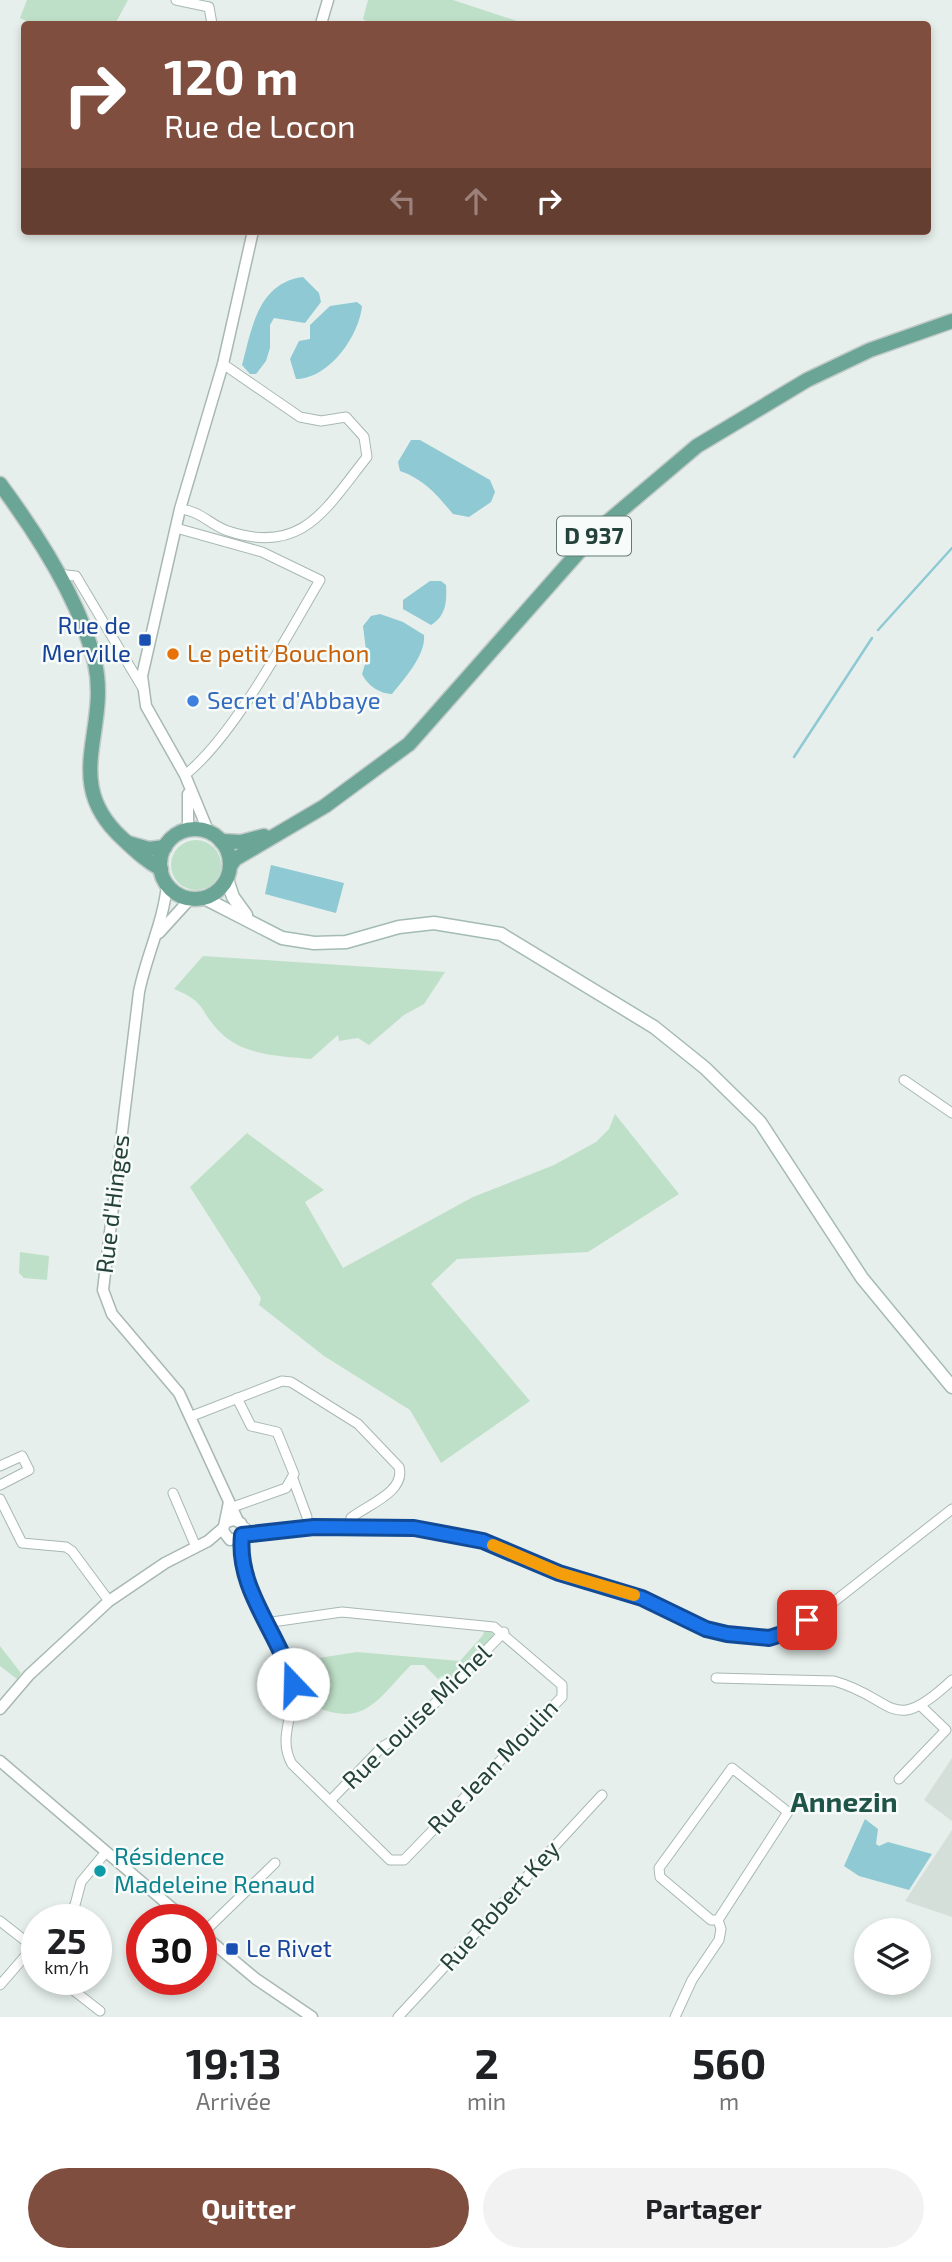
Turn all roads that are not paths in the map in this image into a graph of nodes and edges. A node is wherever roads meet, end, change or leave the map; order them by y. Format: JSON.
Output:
{"nodes":[{"id":1,"x":176,"y":0,"type":"edge"},
{"id":2,"x":328,"y":0,"type":"edge"},
{"id":3,"x":211,"y":21,"type":"edge"},
{"id":4,"x":322,"y":21,"type":"edge"},
{"id":5,"x":252,"y":235,"type":"edge"},
{"id":6,"x":952,"y":321,"type":"edge"},
{"id":7,"x":223,"y":364,"type":"junction"},
{"id":8,"x":0,"y":484,"type":"edge"},
{"id":9,"x":180,"y":509,"type":"junction"},
{"id":10,"x":176,"y":528,"type":"junction"},
{"id":11,"x":57,"y":574,"type":"junction"},
{"id":12,"x":142,"y":687,"type":"junction"},
{"id":13,"x":186,"y":780,"type":"junction"},
{"id":14,"x":292,"y":827,"type":"junction"},
{"id":15,"x":188,"y":831,"type":"junction"},
{"id":16,"x":215,"y":837,"type":"junction"},
{"id":17,"x":127,"y":842,"type":"junction"},
{"id":18,"x":165,"y":847,"type":"junction"},
{"id":19,"x":161,"y":869,"type":"junction"},
{"id":20,"x":228,"y":872,"type":"junction"},
{"id":21,"x":167,"y":884,"type":"junction"},
{"id":22,"x":197,"y":898,"type":"junction"},
{"id":23,"x":262,"y":929,"type":"junction"},
{"id":24,"x":146,"y":957,"type":"junction"},
{"id":25,"x":904,"y":1080,"type":"dead end"},
{"id":26,"x":952,"y":1113,"type":"edge"},
{"id":27,"x":952,"y":1387,"type":"edge"},
{"id":28,"x":237,"y":1398,"type":"junction"},
{"id":29,"x":192,"y":1416,"type":"junction"},
{"id":30,"x":0,"y":1466,"type":"edge"},
{"id":31,"x":293,"y":1479,"type":"junction"},
{"id":32,"x":0,"y":1485,"type":"edge"},
{"id":33,"x":173,"y":1493,"type":"dead end"},
{"id":34,"x":0,"y":1499,"type":"edge"},
{"id":35,"x":232,"y":1503,"type":"junction"},
{"id":36,"x":952,"y":1508,"type":"edge"},
{"id":37,"x":307,"y":1517,"type":"dead end"},
{"id":38,"x":349,"y":1527,"type":"junction"},
{"id":39,"x":234,"y":1531,"type":"junction"},
{"id":40,"x":197,"y":1547,"type":"junction"},
{"id":41,"x":109,"y":1601,"type":"junction"},
{"id":42,"x":265,"y":1623,"type":"junction"},
{"id":43,"x":504,"y":1632,"type":"junction"},
{"id":44,"x":716,"y":1678,"type":"dead end"},
{"id":45,"x":952,"y":1680,"type":"edge"},
{"id":46,"x":922,"y":1707,"type":"junction"},
{"id":47,"x":0,"y":1709,"type":"edge"},
{"id":48,"x":0,"y":1761,"type":"edge"},
{"id":49,"x":899,"y":1779,"type":"dead end"},
{"id":50,"x":601,"y":1796,"type":"dead end"},
{"id":51,"x":330,"y":1801,"type":"junction"},
{"id":52,"x":106,"y":1852,"type":"junction"},
{"id":53,"x":275,"y":1863,"type":"dead end"},
{"id":54,"x":75,"y":1904,"type":"edge"},
{"id":55,"x":167,"y":1904,"type":"edge"},
{"id":56,"x":217,"y":1919,"type":"edge"},
{"id":57,"x":718,"y":1920,"type":"junction"},
{"id":58,"x":0,"y":1921,"type":"edge"},
{"id":59,"x":21,"y":1942,"type":"edge"},
{"id":60,"x":217,"y":1946,"type":"edge"},
{"id":61,"x":21,"y":1961,"type":"edge"},
{"id":62,"x":0,"y":1985,"type":"edge"},
{"id":63,"x":80,"y":1995,"type":"edge"},
{"id":64,"x":100,"y":2011,"type":"dead end"},
{"id":65,"x":312,"y":2017,"type":"edge"},
{"id":66,"x":398,"y":2017,"type":"edge"},
{"id":67,"x":674,"y":2017,"type":"edge"}],
"edges":[{"from":1,"to":3,"type":"street"},
{"from":2,"to":4,"type":"street"},
{"from":5,"to":7,"type":"street"},
{"from":6,"to":14,"type":"main road","number":"D 937"},
{"from":7,"to":9,"type":"street"},
{"from":7,"to":9,"type":"street"},
{"from":8,"to":11,"type":"main road"},
{"from":9,"to":10,"type":"street"},
{"from":10,"to":12,"type":"street"},
{"from":10,"to":13,"type":"street"},
{"from":11,"to":12,"type":"street"},
{"from":11,"to":17,"type":"main road"},
{"from":12,"to":13,"type":"street"},
{"from":13,"to":15,"type":"street"},
{"from":13,"to":16,"type":"street"},
{"from":14,"to":16,"type":"main road","number":"D 937"},
{"from":14,"to":20,"type":"main road","number":"D 937"},
{"from":15,"to":16,"type":"main road"},
{"from":15,"to":18,"type":"main road"},
{"from":16,"to":20,"type":"main road"},
{"from":17,"to":18,"type":"main road"},
{"from":17,"to":19,"type":"main road"},
{"from":18,"to":19,"type":"main road"},
{"from":19,"to":21,"type":"main road"},
{"from":20,"to":22,"type":"main road"},
{"from":20,"to":23,"type":"main road"},
{"from":21,"to":22,"type":"main road"},
{"from":21,"to":24,"type":"street","name":"Rue d'Hinges"},
{"from":22,"to":23,"type":"main road"},
{"from":22,"to":24,"type":"street","name":"Rue d'Hinges"},
{"from":23,"to":27,"type":"main road"},
{"from":24,"to":29,"type":"street","name":"Rue d'Hinges"},
{"from":25,"to":26,"type":"street"},
{"from":28,"to":29,"type":"street"},
{"from":28,"to":31,"type":"street"},
{"from":28,"to":38,"type":"street"},
{"from":29,"to":35,"type":"street","name":"Rue d'Hinges"},
{"from":30,"to":32,"type":"street"},
{"from":31,"to":35,"type":"street"},
{"from":31,"to":37,"type":"street"},
{"from":33,"to":40,"type":"street"},
{"from":34,"to":41,"type":"street"},
{"from":35,"to":39,"type":"street"},
{"from":36,"to":38,"type":"street"},
{"from":38,"to":39,"type":"street"},
{"from":39,"to":40,"type":"street"},
{"from":39,"to":42,"type":"street","name":"Rue Jean Moulin"},
{"from":40,"to":41,"type":"street"},
{"from":41,"to":47,"type":"street"},
{"from":42,"to":43,"type":"street","name":"Rue Jean Moulin"},
{"from":42,"to":51,"type":"street","name":"Rue Jean Moulin"},
{"from":43,"to":51,"type":"street","name":"Rue Louise Michel"},
{"from":43,"to":51,"type":"street","name":"Rue Jean Moulin"},
{"from":44,"to":46,"type":"street"},
{"from":45,"to":46,"type":"street"},
{"from":46,"to":49,"type":"street"},
{"from":48,"to":52,"type":"street"},
{"from":50,"to":66,"type":"street","name":"Rue Robert Key"},
{"from":52,"to":54,"type":"street"},
{"from":52,"to":55,"type":"street"},
{"from":53,"to":56,"type":"street"},
{"from":57,"to":57,"type":"street"},
{"from":57,"to":67,"type":"street"},
{"from":58,"to":59,"type":"street"},
{"from":60,"to":65,"type":"street"},
{"from":61,"to":62,"type":"street"},
{"from":63,"to":64,"type":"street"}]}
